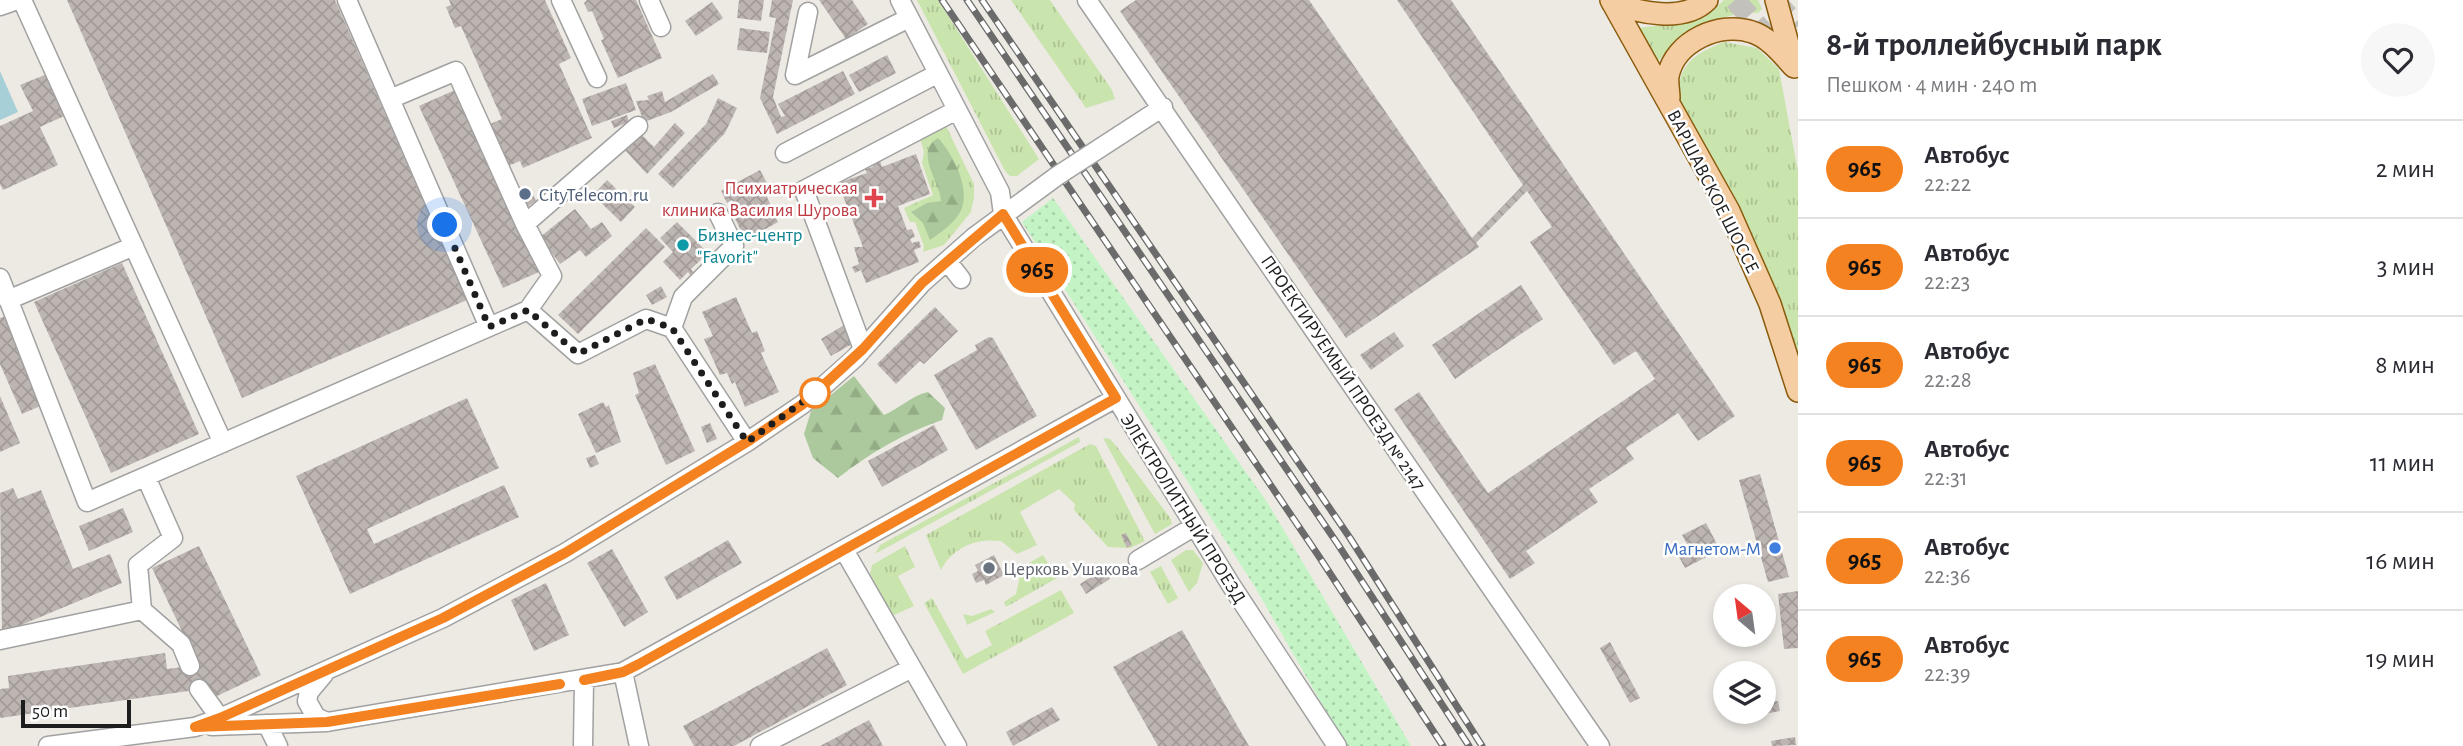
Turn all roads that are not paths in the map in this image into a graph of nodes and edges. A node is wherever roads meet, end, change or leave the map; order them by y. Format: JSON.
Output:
{"nodes":[{"id":1,"x":17,"y":0,"type":"edge"},
{"id":2,"x":22,"y":0,"type":"edge"},
{"id":3,"x":347,"y":0,"type":"edge"},
{"id":4,"x":561,"y":0,"type":"edge"},
{"id":5,"x":649,"y":0,"type":"edge"},
{"id":6,"x":900,"y":0,"type":"edge"},
{"id":7,"x":1087,"y":0,"type":"edge"},
{"id":8,"x":1707,"y":0,"type":"edge"},
{"id":9,"x":1776,"y":0,"type":"edge"},
{"id":10,"x":1612,"y":1,"type":"edge"},
{"id":11,"x":0,"y":6,"type":"edge"},
{"id":12,"x":808,"y":12,"type":"dead end"},
{"id":13,"x":909,"y":18,"type":"junction"},
{"id":14,"x":661,"y":27,"type":"dead end"},
{"id":15,"x":937,"y":74,"type":"junction"},
{"id":16,"x":1796,"y":74,"type":"edge"},
{"id":17,"x":597,"y":78,"type":"dead end"},
{"id":18,"x":390,"y":99,"type":"junction"},
{"id":19,"x":1669,"y":101,"type":"junction"},
{"id":20,"x":1163,"y":107,"type":"junction"},
{"id":21,"x":956,"y":111,"type":"junction"},
{"id":22,"x":638,"y":126,"type":"dead end"},
{"id":23,"x":785,"y":153,"type":"dead end"},
{"id":24,"x":718,"y":213,"type":"dead end"},
{"id":25,"x":1003,"y":214,"type":"junction"},
{"id":26,"x":525,"y":224,"type":"junction"},
{"id":27,"x":134,"y":246,"type":"junction"},
{"id":28,"x":947,"y":261,"type":"junction"},
{"id":29,"x":0,"y":278,"type":"edge"},
{"id":30,"x":961,"y":279,"type":"dead end"},
{"id":31,"x":8,"y":300,"type":"junction"},
{"id":32,"x":528,"y":310,"type":"junction"},
{"id":33,"x":489,"y":327,"type":"junction"},
{"id":34,"x":672,"y":328,"type":"junction"},
{"id":35,"x":863,"y":349,"type":"junction"},
{"id":36,"x":1798,"y":391,"type":"edge"},
{"id":37,"x":1116,"y":398,"type":"junction"},
{"id":38,"x":747,"y":442,"type":"junction"},
{"id":39,"x":223,"y":443,"type":"junction"},
{"id":40,"x":146,"y":477,"type":"junction"},
{"id":41,"x":1195,"y":526,"type":"junction"},
{"id":42,"x":844,"y":550,"type":"junction"},
{"id":43,"x":1138,"y":560,"type":"dead end"},
{"id":44,"x":142,"y":610,"type":"junction"},
{"id":45,"x":0,"y":640,"type":"edge"},
{"id":46,"x":190,"y":666,"type":"dead end"},
{"id":47,"x":330,"y":668,"type":"junction"},
{"id":48,"x":912,"y":668,"type":"junction"},
{"id":49,"x":623,"y":672,"type":"junction"},
{"id":50,"x":584,"y":680,"type":"junction"},
{"id":51,"x":200,"y":689,"type":"dead end"},
{"id":52,"x":220,"y":718,"type":"junction"},
{"id":53,"x":327,"y":722,"type":"junction"},
{"id":54,"x":267,"y":724,"type":"junction"},
{"id":55,"x":195,"y":727,"type":"junction"},
{"id":56,"x":57,"y":745,"type":"edge"},
{"id":57,"x":278,"y":746,"type":"edge"},
{"id":58,"x":583,"y":746,"type":"edge"},
{"id":59,"x":639,"y":746,"type":"edge"},
{"id":60,"x":760,"y":746,"type":"edge"},
{"id":61,"x":957,"y":746,"type":"edge"},
{"id":62,"x":1337,"y":746,"type":"edge"},
{"id":63,"x":1600,"y":746,"type":"edge"}],
"edges":[{"from":1,"to":11,"type":"street"},
{"from":2,"to":27,"type":"street"},
{"from":3,"to":18,"type":"street"},
{"from":4,"to":17,"type":"street"},
{"from":5,"to":14,"type":"street"},
{"from":6,"to":13,"type":"street","name":"ЭЛЕКТРОЛИТНЫЙ ПРОЕЗД"},
{"from":7,"to":20,"type":"street","name":"ПРОЕКТИРУЕМЫЙ ПРОЕЗД № 2147"},
{"from":8,"to":10,"type":"main road"},
{"from":9,"to":16,"type":"main road"},
{"from":10,"to":19,"type":"main road","name":"ВАРШАВСКОЕ ШОССЕ"},
{"from":12,"to":13,"type":"street"},
{"from":13,"to":15,"type":"street","name":"ЭЛЕКТРОЛИТНЫЙ ПРОЕЗД"},
{"from":15,"to":21,"type":"street","name":"ЭЛЕКТРОЛИТНЫЙ ПРОЕЗД"},
{"from":15,"to":23,"type":"street"},
{"from":16,"to":19,"type":"main road"},
{"from":18,"to":26,"type":"street"},
{"from":18,"to":33,"type":"street"},
{"from":19,"to":36,"type":"main road","name":"ВАРШАВСКОЕ ШОССЕ"},
{"from":20,"to":25,"type":"street","bridge":true},
{"from":20,"to":63,"type":"street","name":"ПРОЕКТИРУЕМЫЙ ПРОЕЗД № 2147"},
{"from":21,"to":25,"type":"street","name":"ЭЛЕКТРОЛИТНЫЙ ПРОЕЗД"},
{"from":21,"to":35,"type":"street"},
{"from":22,"to":26,"type":"street"},
{"from":24,"to":34,"type":"street"},
{"from":25,"to":28,"type":"street"},
{"from":25,"to":37,"type":"street","name":"ЭЛЕКТРОЛИТНЫЙ ПРОЕЗД"},
{"from":26,"to":32,"type":"street"},
{"from":27,"to":31,"type":"street"},
{"from":27,"to":39,"type":"street"},
{"from":28,"to":30,"type":"street"},
{"from":28,"to":35,"type":"street"},
{"from":29,"to":31,"type":"street"},
{"from":31,"to":40,"type":"street"},
{"from":32,"to":33,"type":"street"},
{"from":32,"to":34,"type":"street"},
{"from":33,"to":39,"type":"street"},
{"from":34,"to":38,"type":"street"},
{"from":35,"to":38,"type":"street"},
{"from":37,"to":41,"type":"street","name":"ЭЛЕКТРОЛИТНЫЙ ПРОЕЗД"},
{"from":37,"to":42,"type":"street"},
{"from":38,"to":47,"type":"street"},
{"from":39,"to":40,"type":"street"},
{"from":40,"to":44,"type":"street"},
{"from":41,"to":43,"type":"street"},
{"from":41,"to":62,"type":"street","name":"ЭЛЕКТРОЛИТНЫЙ ПРОЕЗД"},
{"from":42,"to":48,"type":"street"},
{"from":42,"to":49,"type":"street"},
{"from":44,"to":45,"type":"street"},
{"from":44,"to":46,"type":"street"},
{"from":47,"to":52,"type":"street"},
{"from":47,"to":53,"type":"street"},
{"from":48,"to":60,"type":"street"},
{"from":48,"to":61,"type":"street"},
{"from":49,"to":50,"type":"street"},
{"from":49,"to":59,"type":"street"},
{"from":50,"to":53,"type":"street"},
{"from":50,"to":58,"type":"street"},
{"from":51,"to":52,"type":"street"},
{"from":52,"to":55,"type":"street"},
{"from":53,"to":54,"type":"street"},
{"from":54,"to":55,"type":"street"},
{"from":54,"to":57,"type":"street"},
{"from":55,"to":56,"type":"street"}]}
